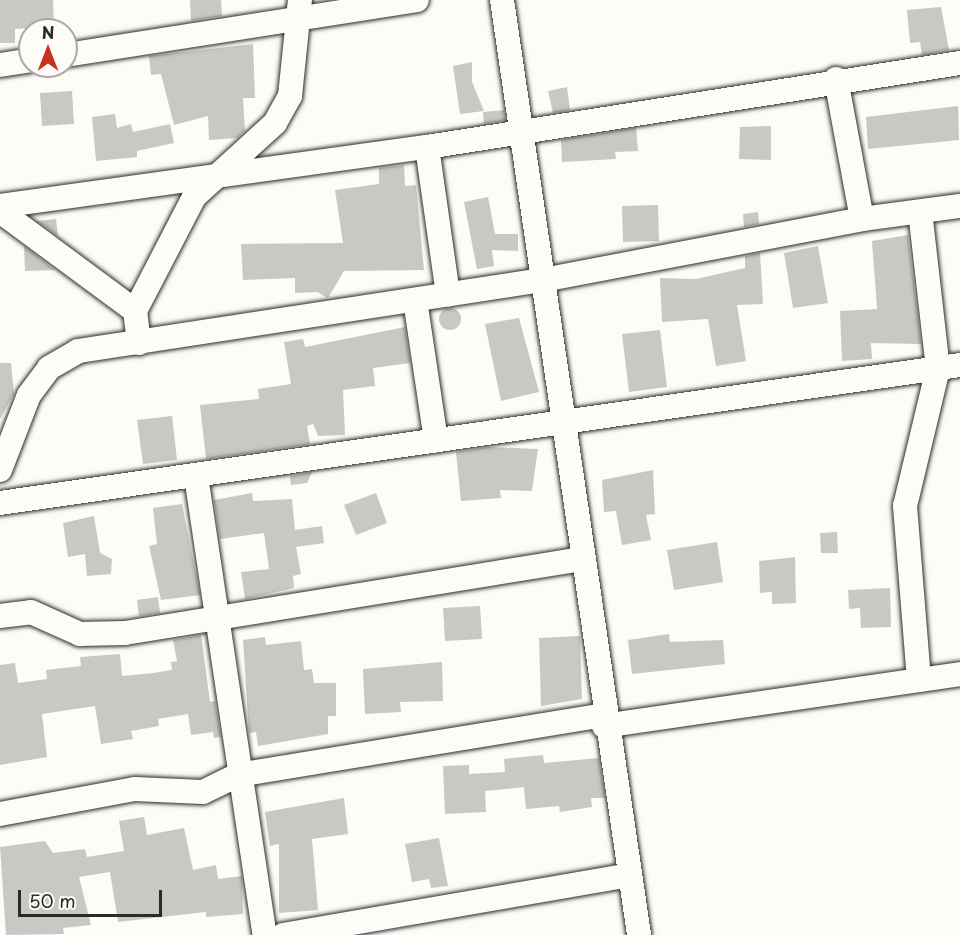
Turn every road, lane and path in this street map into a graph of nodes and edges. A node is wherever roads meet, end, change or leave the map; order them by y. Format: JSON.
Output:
{"nodes":[{"id":1,"x":417,"y":0,"type":"edge"},
{"id":2,"x":502,"y":0,"type":"edge"},
{"id":3,"x":298,"y":10,"type":"edge"},
{"id":4,"x":78,"y":53,"type":"edge"},
{"id":5,"x":18,"y":62,"type":"edge"},
{"id":6,"x":960,"y":63,"type":"edge"},
{"id":7,"x":0,"y":65,"type":"edge"},
{"id":8,"x":836,"y":80,"type":"junction"},
{"id":9,"x":519,"y":131,"type":"junction"},
{"id":10,"x":427,"y":147,"type":"junction"},
{"id":11,"x":214,"y":176,"type":"junction"},
{"id":12,"x":960,"y":206,"type":"edge"},
{"id":13,"x":0,"y":208,"type":"edge"},
{"id":14,"x":920,"y":212,"type":"junction"},
{"id":15,"x":862,"y":219,"type":"junction"},
{"id":16,"x":543,"y":280,"type":"junction"},
{"id":17,"x":448,"y":295,"type":"junction"},
{"id":18,"x":415,"y":300,"type":"junction"},
{"id":19,"x":135,"y":311,"type":"junction"},
{"id":20,"x":139,"y":343,"type":"junction"},
{"id":21,"x":949,"y":367,"type":"edge"},
{"id":22,"x":564,"y":421,"type":"junction"},
{"id":23,"x":436,"y":440,"type":"junction"},
{"id":24,"x":0,"y":470,"type":"edge"},
{"id":25,"x":196,"y":476,"type":"junction"},
{"id":26,"x":0,"y":504,"type":"edge"},
{"id":27,"x":581,"y":559,"type":"junction"},
{"id":28,"x":0,"y":616,"type":"edge"},
{"id":29,"x":217,"y":621,"type":"junction"},
{"id":30,"x":960,"y":674,"type":"edge"},
{"id":31,"x":919,"y":680,"type":"junction"},
{"id":32,"x":603,"y":721,"type":"junction"},
{"id":33,"x":238,"y":776,"type":"junction"},
{"id":34,"x":0,"y":814,"type":"edge"},
{"id":35,"x":630,"y":875,"type":"junction"},
{"id":36,"x":265,"y":935,"type":"edge"},
{"id":37,"x":283,"y":935,"type":"edge"},
{"id":38,"x":639,"y":935,"type":"edge"}],
"edges":[{"from":1,"to":3,"type":"street"},
{"from":2,"to":9,"type":"street"},
{"from":3,"to":4,"type":"street"},
{"from":3,"to":11,"type":"street"},
{"from":5,"to":7,"type":"street"},
{"from":6,"to":8,"type":"street"},
{"from":8,"to":9,"type":"street"},
{"from":8,"to":15,"type":"street"},
{"from":9,"to":10,"type":"street"},
{"from":9,"to":16,"type":"street"},
{"from":10,"to":11,"type":"street"},
{"from":10,"to":17,"type":"street"},
{"from":11,"to":13,"type":"street"},
{"from":11,"to":19,"type":"street"},
{"from":12,"to":14,"type":"street"},
{"from":13,"to":19,"type":"street"},
{"from":14,"to":15,"type":"street"},
{"from":14,"to":21,"type":"street"},
{"from":15,"to":16,"type":"street"},
{"from":16,"to":17,"type":"street"},
{"from":16,"to":22,"type":"street"},
{"from":17,"to":18,"type":"street"},
{"from":18,"to":20,"type":"street"},
{"from":18,"to":23,"type":"street"},
{"from":19,"to":20,"type":"street"},
{"from":20,"to":24,"type":"street"},
{"from":21,"to":22,"type":"street"},
{"from":21,"to":31,"type":"street"},
{"from":22,"to":23,"type":"street"},
{"from":22,"to":27,"type":"street"},
{"from":23,"to":25,"type":"street"},
{"from":25,"to":26,"type":"street"},
{"from":25,"to":29,"type":"street"},
{"from":27,"to":29,"type":"street"},
{"from":27,"to":32,"type":"street"},
{"from":28,"to":29,"type":"street"},
{"from":29,"to":33,"type":"street"},
{"from":30,"to":31,"type":"street"},
{"from":31,"to":32,"type":"street"},
{"from":32,"to":33,"type":"street"},
{"from":32,"to":35,"type":"street"},
{"from":33,"to":34,"type":"street"},
{"from":33,"to":36,"type":"street"},
{"from":35,"to":37,"type":"street"},
{"from":35,"to":38,"type":"street"}]}
